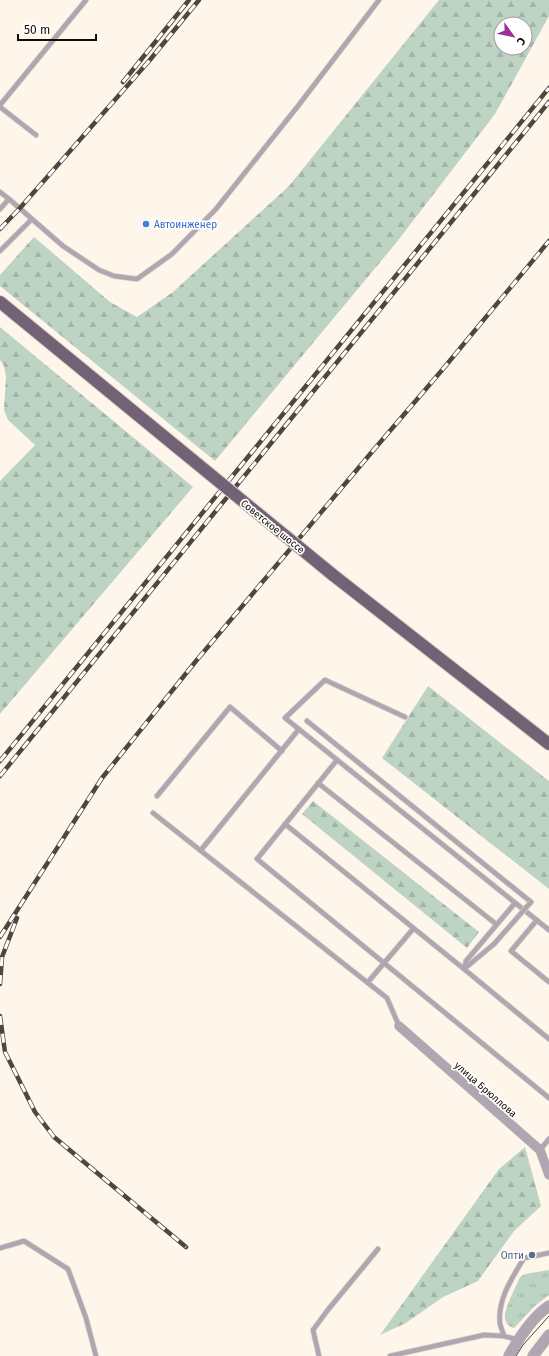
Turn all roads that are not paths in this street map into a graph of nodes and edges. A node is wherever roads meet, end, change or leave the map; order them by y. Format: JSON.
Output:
{"nodes":[{"id":1,"x":86,"y":0,"type":"edge"},
{"id":2,"x":379,"y":0,"type":"edge"},
{"id":3,"x":0,"y":106,"type":"edge"},
{"id":4,"x":36,"y":135,"type":"dead end"},
{"id":5,"x":0,"y":192,"type":"edge"},
{"id":6,"x":9,"y":199,"type":"junction"},
{"id":7,"x":0,"y":209,"type":"edge"},
{"id":8,"x":32,"y":219,"type":"junction"},
{"id":9,"x":0,"y":251,"type":"edge"},
{"id":10,"x":0,"y":302,"type":"edge"},
{"id":11,"x":405,"y":717,"type":"dead end"},
{"id":12,"x":307,"y":721,"type":"dead end"},
{"id":13,"x":299,"y":729,"type":"junction"},
{"id":14,"x":549,"y":744,"type":"edge"},
{"id":15,"x":282,"y":750,"type":"junction"},
{"id":16,"x":337,"y":760,"type":"junction"},
{"id":17,"x":318,"y":783,"type":"junction"},
{"id":18,"x":157,"y":796,"type":"dead end"},
{"id":19,"x":153,"y":813,"type":"dead end"},
{"id":20,"x":285,"y":824,"type":"junction"},
{"id":21,"x":201,"y":850,"type":"junction"},
{"id":22,"x":515,"y":903,"type":"junction"},
{"id":23,"x":537,"y":920,"type":"junction"},
{"id":24,"x":496,"y":924,"type":"junction"},
{"id":25,"x":413,"y":929,"type":"junction"},
{"id":26,"x":549,"y":930,"type":"edge"},
{"id":27,"x":385,"y":963,"type":"junction"},
{"id":28,"x":464,"y":969,"type":"junction"},
{"id":29,"x":368,"y":982,"type":"junction"},
{"id":30,"x":549,"y":982,"type":"edge"},
{"id":31,"x":399,"y":1026,"type":"joint"},
{"id":32,"x":549,"y":1039,"type":"edge"},
{"id":33,"x":549,"y":1098,"type":"edge"},
{"id":34,"x":549,"y":1139,"type":"edge"},
{"id":35,"x":540,"y":1150,"type":"junction"},
{"id":36,"x":549,"y":1175,"type":"edge"},
{"id":37,"x":0,"y":1248,"type":"edge"},
{"id":38,"x":378,"y":1249,"type":"dead end"},
{"id":39,"x":549,"y":1253,"type":"edge"},
{"id":40,"x":549,"y":1306,"type":"edge"},
{"id":41,"x":504,"y":1336,"type":"junction"},
{"id":42,"x":549,"y":1336,"type":"edge"},
{"id":43,"x":518,"y":1340,"type":"junction"},
{"id":44,"x":96,"y":1356,"type":"edge"},
{"id":45,"x":319,"y":1356,"type":"edge"},
{"id":46,"x":390,"y":1356,"type":"edge"},
{"id":47,"x":509,"y":1356,"type":"edge"},
{"id":48,"x":533,"y":1356,"type":"edge"}],
"edges":[{"from":1,"to":3,"type":"lane"},
{"from":2,"to":8,"type":"lane"},
{"from":3,"to":4,"type":"lane"},
{"from":5,"to":6,"type":"lane"},
{"from":6,"to":7,"type":"lane"},
{"from":6,"to":8,"type":"lane"},
{"from":8,"to":9,"type":"lane"},
{"from":10,"to":14,"type":"main road","name":"Советское шоссе","bridge":true},
{"from":11,"to":13,"type":"lane"},
{"from":12,"to":28,"type":"lane","bridge":true},
{"from":13,"to":15,"type":"lane"},
{"from":13,"to":16,"type":"lane"},
{"from":15,"to":18,"type":"lane"},
{"from":15,"to":21,"type":"lane"},
{"from":16,"to":17,"type":"lane"},
{"from":16,"to":22,"type":"lane"},
{"from":17,"to":20,"type":"lane"},
{"from":17,"to":24,"type":"lane"},
{"from":19,"to":21,"type":"lane"},
{"from":20,"to":25,"type":"lane"},
{"from":20,"to":27,"type":"lane"},
{"from":21,"to":29,"type":"lane"},
{"from":22,"to":23,"type":"lane"},
{"from":22,"to":24,"type":"lane"},
{"from":23,"to":26,"type":"lane"},
{"from":23,"to":30,"type":"lane"},
{"from":24,"to":28,"type":"lane"},
{"from":25,"to":27,"type":"lane"},
{"from":25,"to":28,"type":"lane"},
{"from":27,"to":29,"type":"lane"},
{"from":27,"to":33,"type":"lane"},
{"from":28,"to":32,"type":"lane"},
{"from":29,"to":31,"type":"lane"},
{"from":31,"to":35,"type":"street","name":"улица Брюллова"},
{"from":34,"to":35,"type":"lane"},
{"from":35,"to":36,"type":"street","name":"улица Брюллова"},
{"from":37,"to":44,"type":"lane"},
{"from":38,"to":45,"type":"lane"},
{"from":39,"to":41,"type":"lane"},
{"from":40,"to":43,"type":"street"},
{"from":41,"to":43,"type":"lane"},
{"from":41,"to":46,"type":"lane"},
{"from":42,"to":48,"type":"street"},
{"from":43,"to":47,"type":"street"}]}
